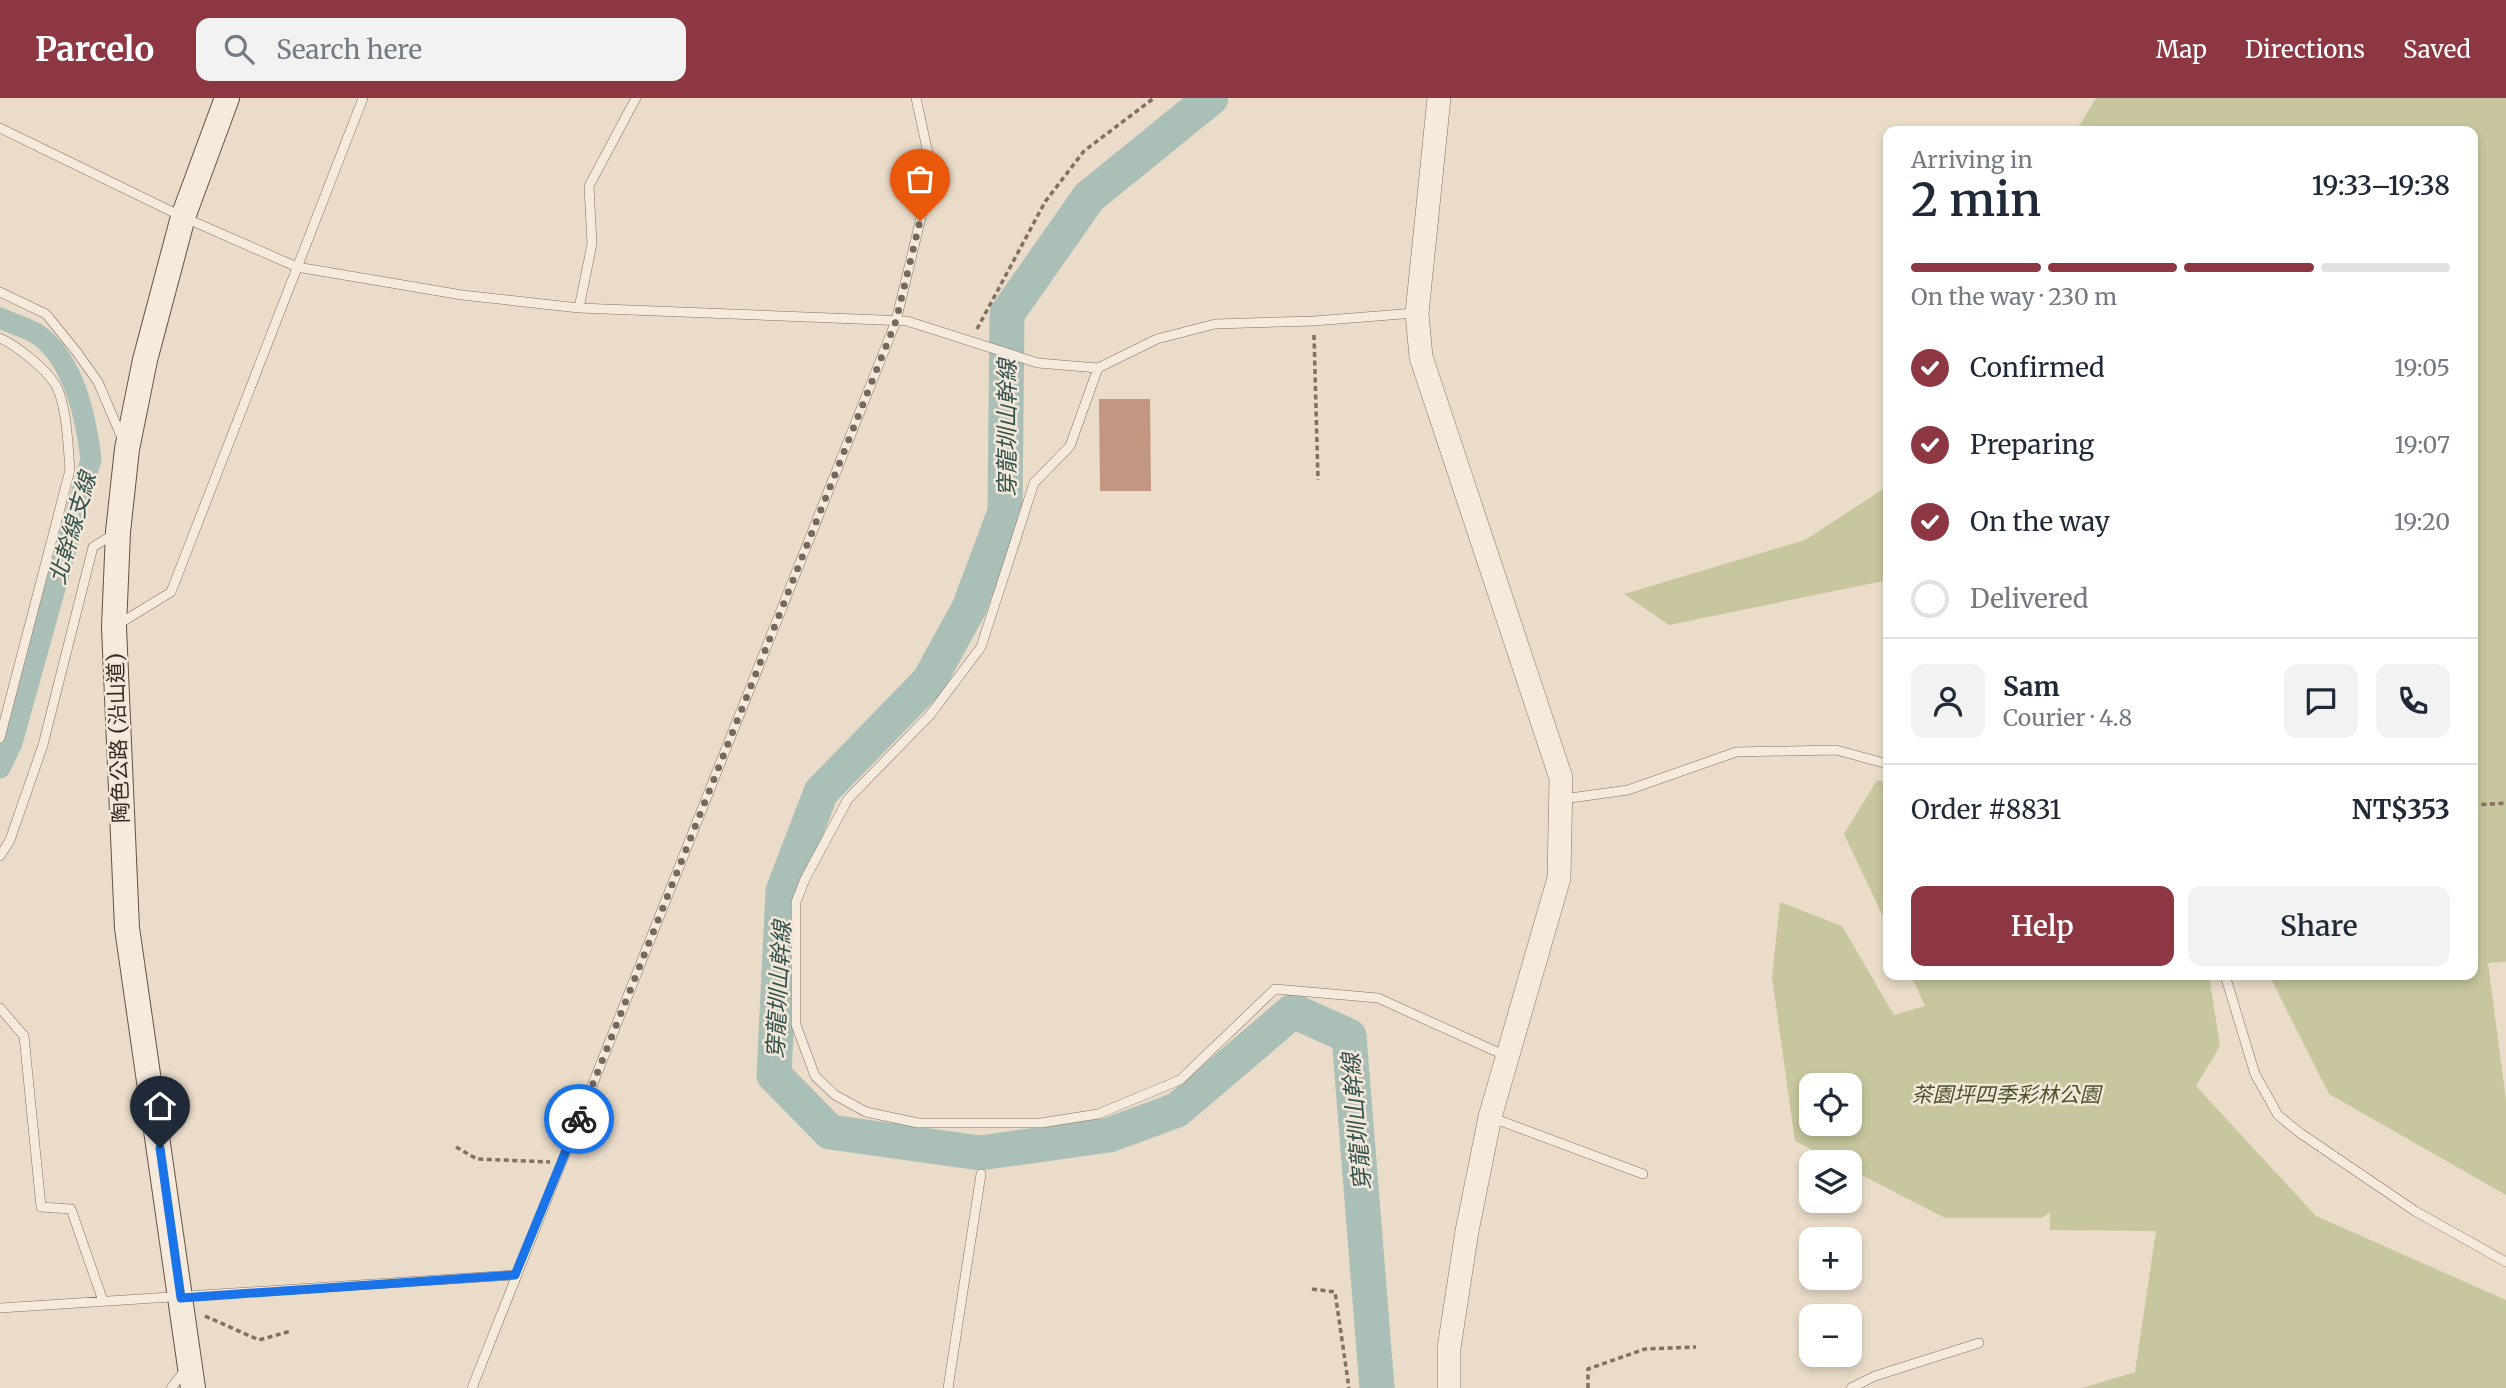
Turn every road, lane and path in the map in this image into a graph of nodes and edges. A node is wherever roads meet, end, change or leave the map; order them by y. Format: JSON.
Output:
{"nodes":[{"id":1,"x":227,"y":98,"type":"edge"},
{"id":2,"x":363,"y":98,"type":"edge"},
{"id":3,"x":636,"y":98,"type":"edge"},
{"id":4,"x":916,"y":98,"type":"edge"},
{"id":5,"x":1154,"y":98,"type":"edge"},
{"id":6,"x":1439,"y":98,"type":"edge"},
{"id":7,"x":0,"y":128,"type":"edge"},
{"id":8,"x":183,"y":217,"type":"junction"},
{"id":9,"x":297,"y":267,"type":"junction"},
{"id":10,"x":0,"y":292,"type":"edge"},
{"id":11,"x":579,"y":308,"type":"junction"},
{"id":12,"x":1417,"y":313,"type":"junction"},
{"id":13,"x":896,"y":321,"type":"junction"},
{"id":14,"x":1314,"y":321,"type":"junction"},
{"id":15,"x":0,"y":338,"type":"edge"},
{"id":16,"x":970,"y":343,"type":"junction"},
{"id":17,"x":1098,"y":368,"type":"junction"},
{"id":18,"x":127,"y":449,"type":"junction"},
{"id":19,"x":1318,"y":480,"type":"dead end"},
{"id":20,"x":118,"y":532,"type":"junction"},
{"id":21,"x":114,"y":627,"type":"junction"},
{"id":22,"x":0,"y":738,"type":"edge"},
{"id":23,"x":1883,"y":763,"type":"edge"},
{"id":24,"x":1559,"y":799,"type":"junction"},
{"id":25,"x":2506,"y":803,"type":"edge"},
{"id":26,"x":2478,"y":805,"type":"edge"},
{"id":27,"x":0,"y":856,"type":"edge"},
{"id":28,"x":2227,"y":980,"type":"edge"},
{"id":29,"x":0,"y":1009,"type":"edge"},
{"id":30,"x":1509,"y":1057,"type":"junction"},
{"id":31,"x":1490,"y":1117,"type":"junction"},
{"id":32,"x":456,"y":1147,"type":"dead end"},
{"id":33,"x":562,"y":1162,"type":"junction"},
{"id":34,"x":981,"y":1174,"type":"dead end"},
{"id":35,"x":1643,"y":1174,"type":"dead end"},
{"id":36,"x":2506,"y":1262,"type":"edge"},
{"id":37,"x":515,"y":1275,"type":"junction"},
{"id":38,"x":1312,"y":1289,"type":"dead end"},
{"id":39,"x":181,"y":1298,"type":"junction"},
{"id":40,"x":103,"y":1301,"type":"junction"},
{"id":41,"x":0,"y":1308,"type":"edge"},
{"id":42,"x":291,"y":1331,"type":"dead end"},
{"id":43,"x":1979,"y":1343,"type":"dead end"},
{"id":44,"x":1696,"y":1347,"type":"dead end"},
{"id":45,"x":191,"y":1377,"type":"edge"},
{"id":46,"x":170,"y":1388,"type":"edge"},
{"id":47,"x":472,"y":1388,"type":"edge"},
{"id":48,"x":948,"y":1388,"type":"edge"},
{"id":49,"x":1349,"y":1388,"type":"edge"},
{"id":50,"x":1449,"y":1388,"type":"edge"},
{"id":51,"x":1588,"y":1388,"type":"edge"},
{"id":52,"x":1851,"y":1388,"type":"edge"}],
"edges":[{"from":1,"to":8,"type":"main road","name":"陶色公路 (沿山道)"},
{"from":2,"to":9,"type":"lane"},
{"from":3,"to":11,"type":"lane"},
{"from":4,"to":13,"type":"lane"},
{"from":5,"to":16,"type":"path"},
{"from":6,"to":12,"type":"street"},
{"from":7,"to":8,"type":"lane"},
{"from":8,"to":9,"type":"lane"},
{"from":8,"to":18,"type":"main road","name":"陶色公路 (沿山道)"},
{"from":9,"to":11,"type":"lane"},
{"from":9,"to":21,"type":"lane"},
{"from":10,"to":18,"type":"lane"},
{"from":11,"to":13,"type":"lane"},
{"from":12,"to":14,"type":"lane"},
{"from":12,"to":24,"type":"street"},
{"from":13,"to":16,"type":"lane"},
{"from":13,"to":33,"type":"lane"},
{"from":14,"to":17,"type":"lane"},
{"from":14,"to":19,"type":"path"},
{"from":15,"to":22,"type":"lane"},
{"from":16,"to":17,"type":"lane"},
{"from":17,"to":30,"type":"lane"},
{"from":18,"to":20,"type":"main road","name":"陶色公路 (沿山道)"},
{"from":20,"to":21,"type":"main road","name":"陶色公路 (沿山道)"},
{"from":20,"to":27,"type":"lane"},
{"from":21,"to":39,"type":"main road","name":"陶色公路 (沿山道)"},
{"from":23,"to":24,"type":"lane"},
{"from":24,"to":30,"type":"street"},
{"from":25,"to":26,"type":"path"},
{"from":28,"to":36,"type":"lane"},
{"from":29,"to":40,"type":"lane"},
{"from":30,"to":31,"type":"street"},
{"from":31,"to":35,"type":"lane"},
{"from":31,"to":50,"type":"street"},
{"from":32,"to":33,"type":"path"},
{"from":33,"to":37,"type":"lane"},
{"from":34,"to":48,"type":"lane"},
{"from":37,"to":39,"type":"lane"},
{"from":37,"to":47,"type":"lane"},
{"from":38,"to":49,"type":"path"},
{"from":39,"to":40,"type":"lane"},
{"from":39,"to":42,"type":"path"},
{"from":39,"to":45,"type":"main road","name":"陶色公路 (沿山道)"},
{"from":40,"to":41,"type":"lane"},
{"from":43,"to":52,"type":"lane"},
{"from":44,"to":51,"type":"path"},
{"from":45,"to":46,"type":"lane"}]}
